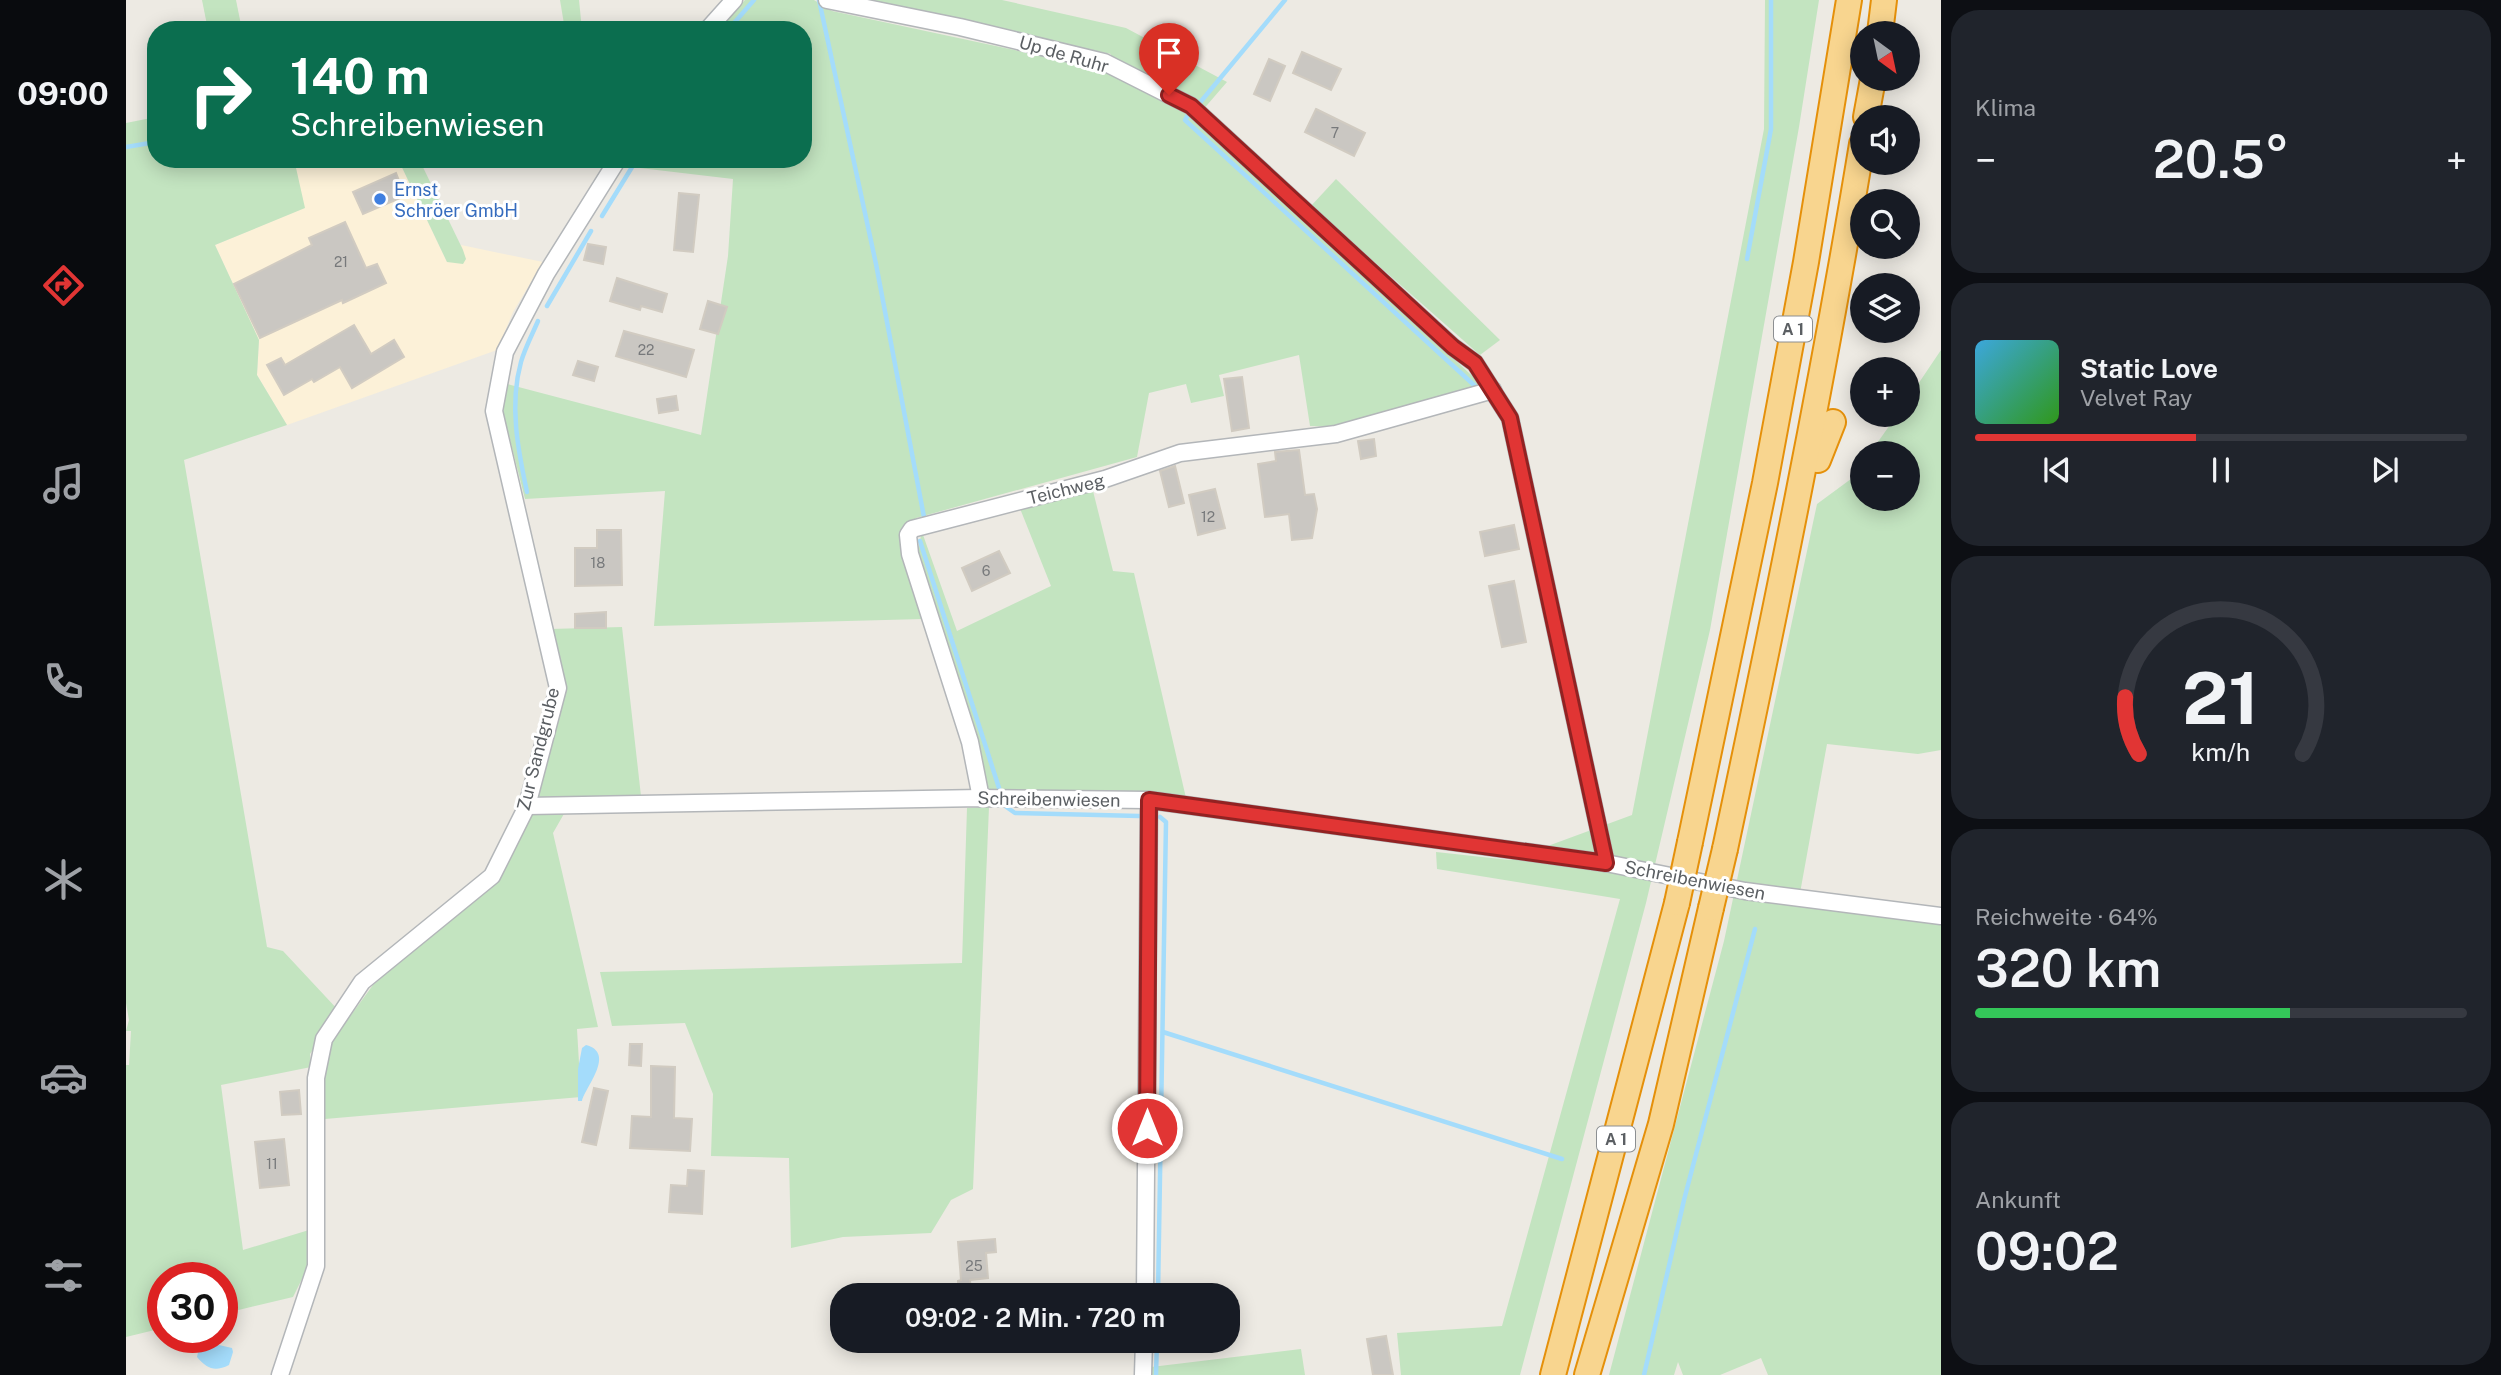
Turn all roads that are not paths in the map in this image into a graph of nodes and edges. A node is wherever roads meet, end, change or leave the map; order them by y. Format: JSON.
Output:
{"nodes":[{"id":1,"x":734,"y":0,"type":"edge"},
{"id":2,"x":827,"y":0,"type":"edge"},
{"id":3,"x":1832,"y":0,"type":"edge"},
{"id":4,"x":1849,"y":0,"type":"edge"},
{"id":5,"x":1884,"y":0,"type":"edge"},
{"id":6,"x":715,"y":21,"type":"edge"},
{"id":7,"x":1881,"y":21,"type":"edge"},
{"id":8,"x":1835,"y":89,"type":"junction"},
{"id":9,"x":612,"y":168,"type":"edge"},
{"id":10,"x":1857,"y":175,"type":"edge"},
{"id":11,"x":1493,"y":390,"type":"junction"},
{"id":12,"x":1833,"y":422,"type":"dead end"},
{"id":13,"x":1794,"y":523,"type":"junction"},
{"id":14,"x":981,"y":798,"type":"junction"},
{"id":15,"x":1149,"y":800,"type":"junction"},
{"id":16,"x":527,"y":806,"type":"junction"},
{"id":17,"x":1606,"y":863,"type":"junction"},
{"id":18,"x":1941,"y":916,"type":"edge"},
{"id":19,"x":1145,"y":1283,"type":"edge"},
{"id":20,"x":1144,"y":1353,"type":"edge"},
{"id":21,"x":280,"y":1375,"type":"edge"},
{"id":22,"x":1143,"y":1375,"type":"edge"},
{"id":23,"x":1553,"y":1375,"type":"edge"},
{"id":24,"x":1587,"y":1375,"type":"edge"}],
"edges":[{"from":1,"to":6,"type":"street"},
{"from":2,"to":11,"type":"street","name":"Up de Ruhr"},
{"from":3,"to":8,"type":"highway"},
{"from":4,"to":8,"type":"highway","number":"A 1"},
{"from":5,"to":7,"type":"highway"},
{"from":8,"to":23,"type":"highway","number":"A 1","bridge":true},
{"from":9,"to":16,"type":"street","name":"Zur Sandgrube"},
{"from":10,"to":13,"type":"highway","number":"A 1"},
{"from":11,"to":14,"type":"street","name":"Teichweg"},
{"from":11,"to":17,"type":"street","name":"Up de Ruhr"},
{"from":12,"to":13,"type":"highway"},
{"from":13,"to":24,"type":"highway","number":"A 1","bridge":true},
{"from":14,"to":15,"type":"street","name":"Schreibenwiesen"},
{"from":14,"to":16,"type":"street","name":"Schreibenwiesen"},
{"from":15,"to":17,"type":"street","name":"Schreibenwiesen"},
{"from":15,"to":19,"type":"street"},
{"from":16,"to":21,"type":"street","name":"Zur Sandgrube"},
{"from":17,"to":18,"type":"street","name":"Schreibenwiesen"},
{"from":20,"to":22,"type":"street"}]}
